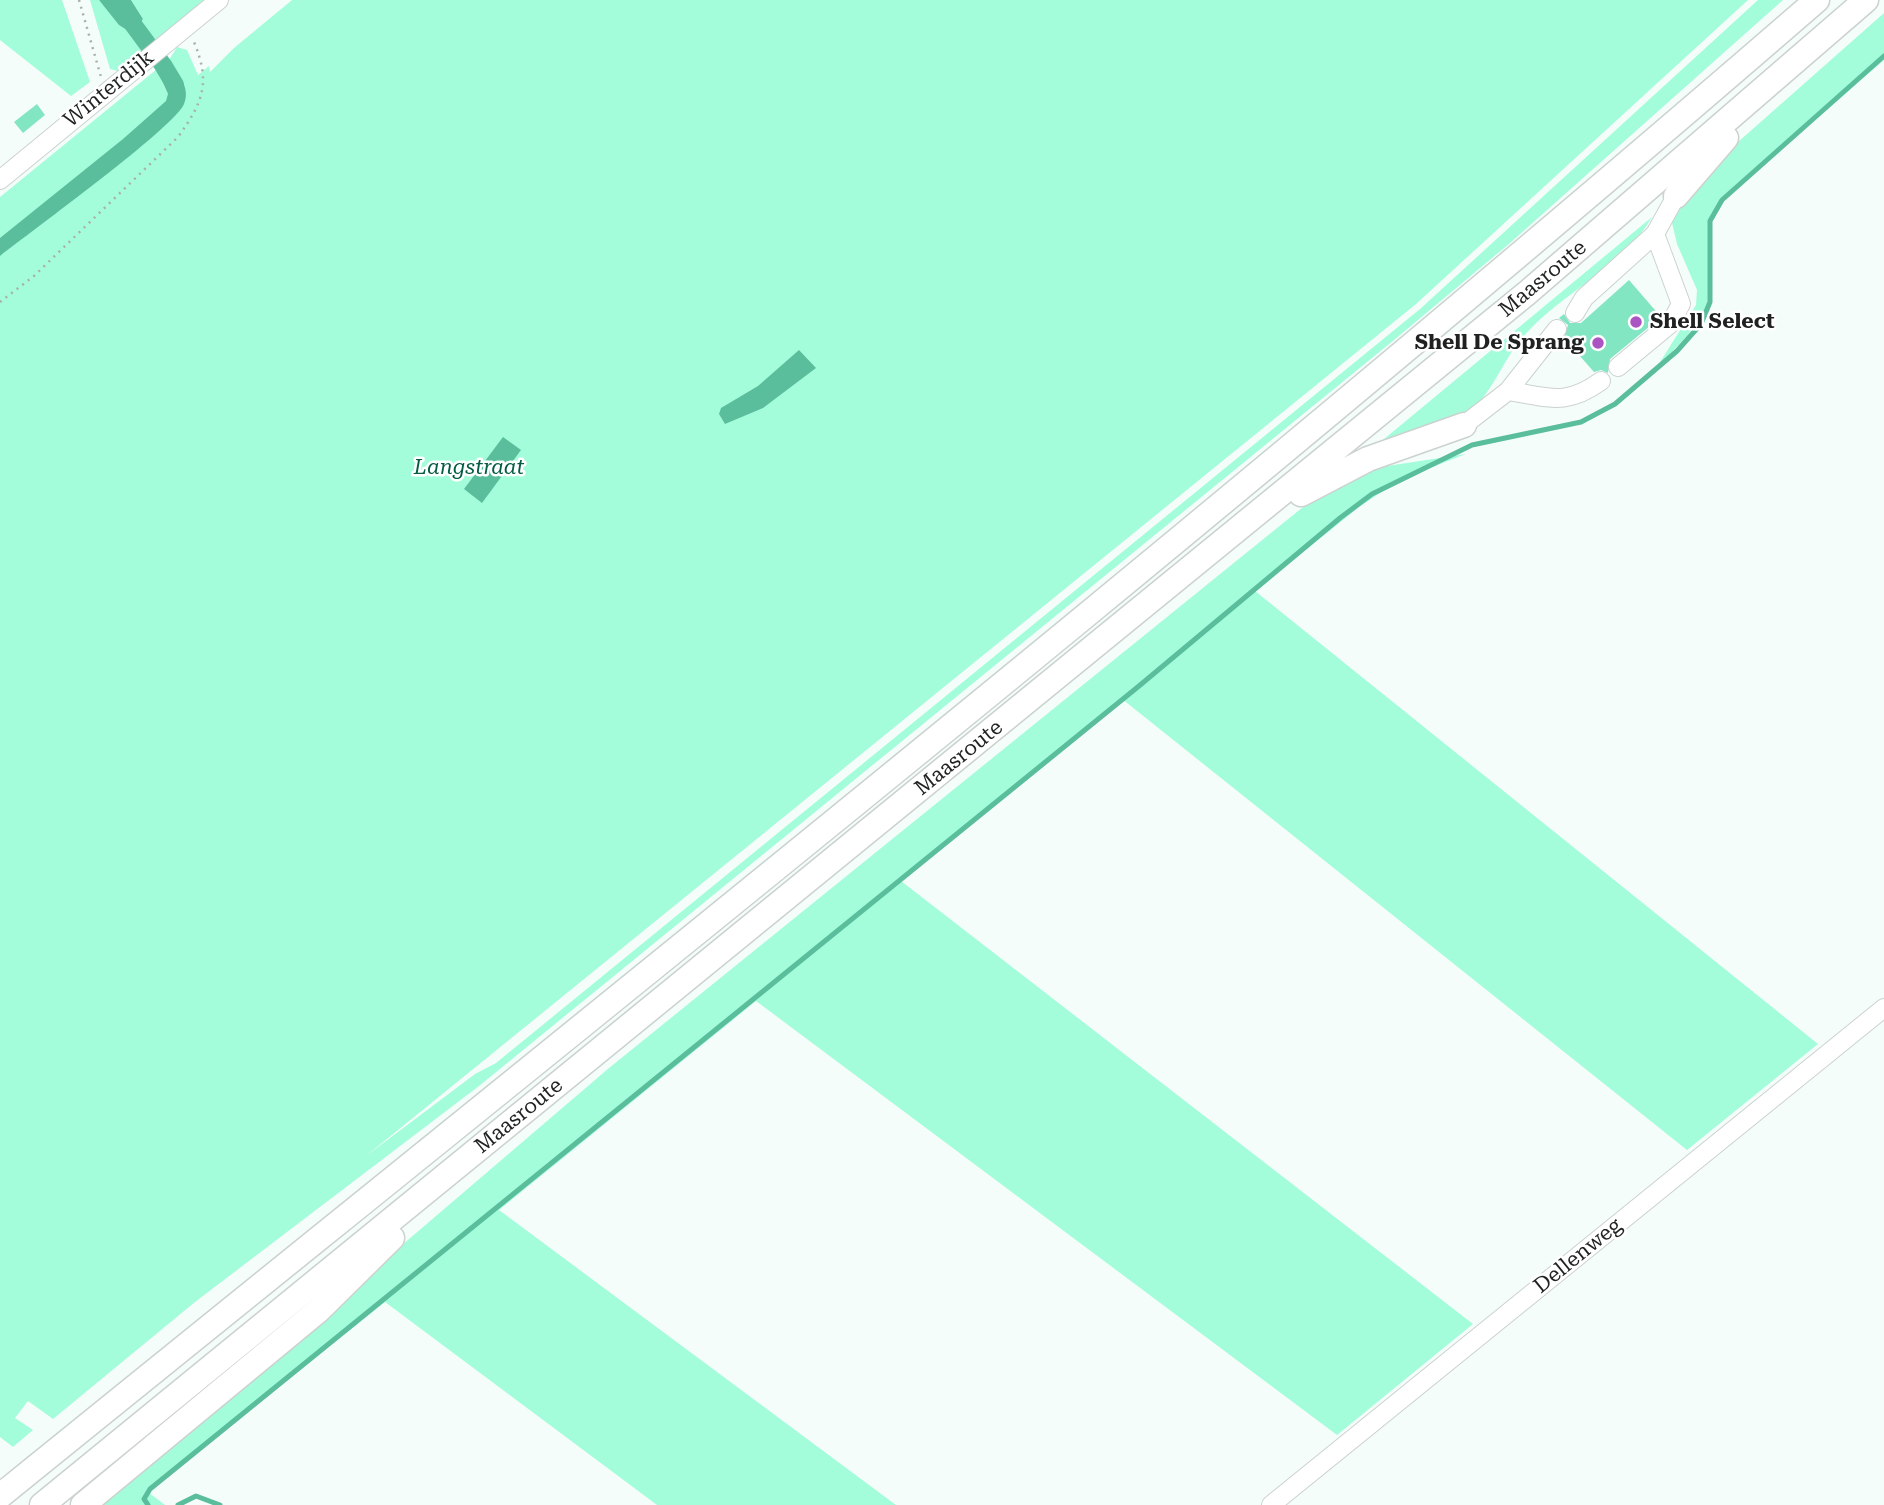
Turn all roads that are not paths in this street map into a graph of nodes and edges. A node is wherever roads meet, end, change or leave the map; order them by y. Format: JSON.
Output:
{"nodes":[{"id":1,"x":219,"y":0,"type":"edge"},
{"id":2,"x":1817,"y":0,"type":"edge"},
{"id":3,"x":1866,"y":0,"type":"edge"},
{"id":4,"x":1775,"y":80,"type":"junction"},
{"id":5,"x":0,"y":180,"type":"edge"},
{"id":6,"x":1676,"y":196,"type":"joint"},
{"id":7,"x":1655,"y":234,"type":"junction"},
{"id":8,"x":1575,"y":313,"type":"dead end"},
{"id":9,"x":1557,"y":329,"type":"dead end"},
{"id":10,"x":1618,"y":367,"type":"dead end"},
{"id":11,"x":1601,"y":381,"type":"dead end"},
{"id":12,"x":1508,"y":391,"type":"junction"},
{"id":13,"x":1464,"y":425,"type":"joint"},
{"id":14,"x":1248,"y":523,"type":"junction"},
{"id":15,"x":1884,"y":1007,"type":"edge"},
{"id":16,"x":495,"y":1136,"type":"junction"},
{"id":17,"x":0,"y":1496,"type":"edge"},
{"id":18,"x":42,"y":1505,"type":"edge"},
{"id":19,"x":83,"y":1505,"type":"edge"},
{"id":20,"x":1272,"y":1505,"type":"edge"}],
"edges":[{"from":1,"to":5,"type":"street","name":"Winterdijk"},
{"from":2,"to":17,"type":"highway","name":"Maasroute"},
{"from":3,"to":4,"type":"highway","name":"Maasroute"},
{"from":4,"to":6,"type":"highway"},
{"from":4,"to":14,"type":"highway","name":"Maasroute"},
{"from":6,"to":7,"type":"street"},
{"from":7,"to":8,"type":"street"},
{"from":7,"to":10,"type":"street"},
{"from":9,"to":12,"type":"street"},
{"from":11,"to":12,"type":"street"},
{"from":12,"to":13,"type":"street"},
{"from":13,"to":14,"type":"highway"},
{"from":14,"to":16,"type":"highway","name":"Maasroute"},
{"from":15,"to":20,"type":"street","name":"Dellenweg"},
{"from":16,"to":18,"type":"highway","name":"Maasroute"},
{"from":16,"to":19,"type":"highway"}]}
